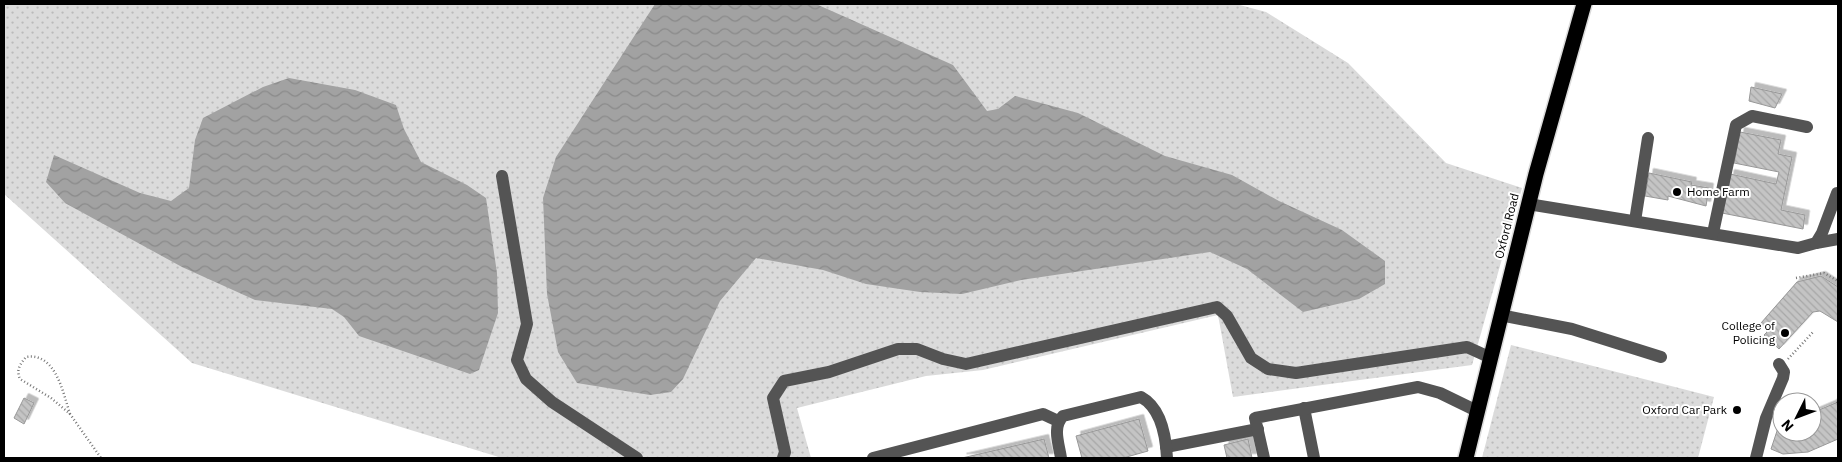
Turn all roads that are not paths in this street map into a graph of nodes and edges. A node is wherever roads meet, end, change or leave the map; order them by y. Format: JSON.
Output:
{"nodes":[{"id":1,"x":1584,"y":4,"type":"edge"},
{"id":2,"x":1808,"y":127,"type":"dead end"},
{"id":3,"x":1648,"y":138,"type":"dead end"},
{"id":4,"x":502,"y":176,"type":"dead end"},
{"id":5,"x":1837,"y":193,"type":"edge"},
{"id":6,"x":1528,"y":204,"type":"junction"},
{"id":7,"x":1635,"y":221,"type":"junction"},
{"id":8,"x":1713,"y":233,"type":"junction"},
{"id":9,"x":1838,"y":240,"type":"edge"},
{"id":10,"x":1816,"y":243,"type":"junction"},
{"id":11,"x":1500,"y":315,"type":"junction"},
{"id":12,"x":1489,"y":356,"type":"junction"},
{"id":13,"x":1661,"y":358,"type":"dead end"},
{"id":14,"x":1780,"y":366,"type":"road end"},
{"id":15,"x":1304,"y":408,"type":"junction"},
{"id":16,"x":1477,"y":411,"type":"junction"},
{"id":17,"x":1058,"y":421,"type":"junction"},
{"id":18,"x":1256,"y":423,"type":"junction"},
{"id":19,"x":1167,"y":453,"type":"edge"},
{"id":20,"x":637,"y":458,"type":"edge"},
{"id":21,"x":783,"y":458,"type":"edge"},
{"id":22,"x":873,"y":458,"type":"edge"},
{"id":23,"x":1061,"y":458,"type":"edge"},
{"id":24,"x":1264,"y":458,"type":"edge"},
{"id":25,"x":1314,"y":458,"type":"edge"},
{"id":26,"x":1466,"y":458,"type":"edge"},
{"id":27,"x":1756,"y":458,"type":"edge"}],
"edges":[{"from":1,"to":6,"type":"highway","name":"Oxford Road"},
{"from":2,"to":8,"type":"lane"},
{"from":3,"to":7,"type":"lane"},
{"from":4,"to":20,"type":"lane"},
{"from":5,"to":10,"type":"lane"},
{"from":6,"to":7,"type":"lane"},
{"from":6,"to":11,"type":"highway","name":"Oxford Road"},
{"from":7,"to":8,"type":"lane"},
{"from":8,"to":10,"type":"lane"},
{"from":9,"to":10,"type":"lane"},
{"from":11,"to":12,"type":"highway","name":"Oxford Road"},
{"from":11,"to":13,"type":"lane"},
{"from":12,"to":16,"type":"highway","name":"Oxford Road"},
{"from":12,"to":21,"type":"lane"},
{"from":14,"to":27,"type":"lane"},
{"from":15,"to":16,"type":"lane"},
{"from":15,"to":18,"type":"lane"},
{"from":15,"to":25,"type":"lane"},
{"from":16,"to":26,"type":"highway","name":"Oxford Road"},
{"from":17,"to":19,"type":"lane"},
{"from":17,"to":22,"type":"lane"},
{"from":17,"to":23,"type":"lane"},
{"from":18,"to":19,"type":"lane"},
{"from":18,"to":24,"type":"lane"}]}
